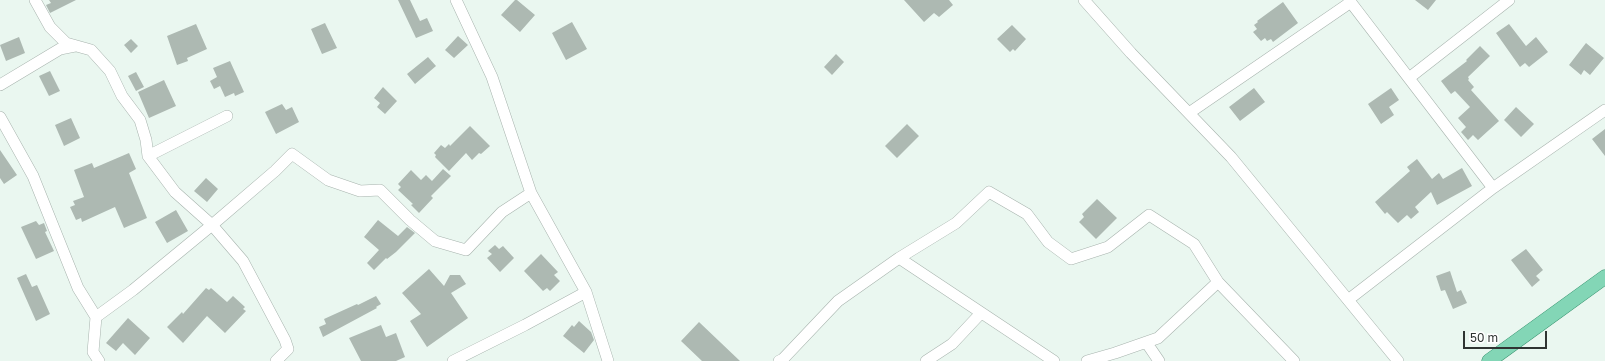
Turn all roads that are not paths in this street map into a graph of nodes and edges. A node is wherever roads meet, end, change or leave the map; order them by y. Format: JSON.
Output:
{"nodes":[{"id":1,"x":35,"y":0,"type":"edge"},
{"id":2,"x":456,"y":0,"type":"edge"},
{"id":3,"x":1084,"y":0,"type":"edge"},
{"id":4,"x":1509,"y":0,"type":"edge"},
{"id":5,"x":1350,"y":1,"type":"edge"},
{"id":6,"x":77,"y":46,"type":"junction"},
{"id":7,"x":1409,"y":78,"type":"junction"},
{"id":8,"x":0,"y":85,"type":"edge"},
{"id":9,"x":1605,"y":110,"type":"edge"},
{"id":10,"x":1189,"y":113,"type":"junction"},
{"id":11,"x":0,"y":116,"type":"edge"},
{"id":12,"x":227,"y":116,"type":"dead end"},
{"id":13,"x":148,"y":156,"type":"junction"},
{"id":14,"x":1493,"y":188,"type":"junction"},
{"id":15,"x":530,"y":193,"type":"junction"},
{"id":16,"x":212,"y":225,"type":"junction"},
{"id":17,"x":899,"y":258,"type":"junction"},
{"id":18,"x":1605,"y":276,"type":"edge"},
{"id":19,"x":1218,"y":282,"type":"junction"},
{"id":20,"x":1605,"y":286,"type":"edge"},
{"id":21,"x":586,"y":292,"type":"junction"},
{"id":22,"x":1348,"y":300,"type":"junction"},
{"id":23,"x":981,"y":313,"type":"junction"},
{"id":24,"x":96,"y":317,"type":"junction"},
{"id":25,"x":1146,"y":342,"type":"junction"},
{"id":26,"x":99,"y":361,"type":"edge"},
{"id":27,"x":276,"y":361,"type":"edge"},
{"id":28,"x":453,"y":361,"type":"edge"},
{"id":29,"x":608,"y":361,"type":"edge"},
{"id":30,"x":781,"y":361,"type":"edge"},
{"id":31,"x":926,"y":361,"type":"edge"},
{"id":32,"x":1054,"y":361,"type":"edge"},
{"id":33,"x":1087,"y":361,"type":"edge"},
{"id":34,"x":1159,"y":361,"type":"edge"},
{"id":35,"x":1294,"y":361,"type":"edge"},
{"id":36,"x":1398,"y":361,"type":"edge"},
{"id":37,"x":1488,"y":361,"type":"edge"},
{"id":38,"x":1501,"y":361,"type":"edge"}],
"edges":[{"from":1,"to":6,"type":"street"},
{"from":2,"to":15,"type":"street"},
{"from":3,"to":10,"type":"street"},
{"from":4,"to":7,"type":"street"},
{"from":5,"to":7,"type":"street"},
{"from":5,"to":10,"type":"street"},
{"from":6,"to":8,"type":"street"},
{"from":6,"to":13,"type":"street"},
{"from":7,"to":14,"type":"street"},
{"from":9,"to":14,"type":"street"},
{"from":10,"to":22,"type":"street"},
{"from":11,"to":24,"type":"street"},
{"from":12,"to":13,"type":"street"},
{"from":13,"to":16,"type":"street"},
{"from":14,"to":22,"type":"street"},
{"from":15,"to":16,"type":"street"},
{"from":15,"to":21,"type":"street"},
{"from":16,"to":24,"type":"street"},
{"from":16,"to":27,"type":"street"},
{"from":17,"to":19,"type":"street"},
{"from":17,"to":23,"type":"street"},
{"from":17,"to":30,"type":"street"},
{"from":18,"to":37,"type":"main road"},
{"from":19,"to":25,"type":"street"},
{"from":19,"to":35,"type":"street"},
{"from":20,"to":38,"type":"main road"},
{"from":21,"to":28,"type":"street"},
{"from":21,"to":29,"type":"street"},
{"from":22,"to":36,"type":"street"},
{"from":23,"to":31,"type":"street"},
{"from":23,"to":32,"type":"street"},
{"from":24,"to":26,"type":"street"},
{"from":25,"to":33,"type":"street"},
{"from":25,"to":34,"type":"street"}]}
